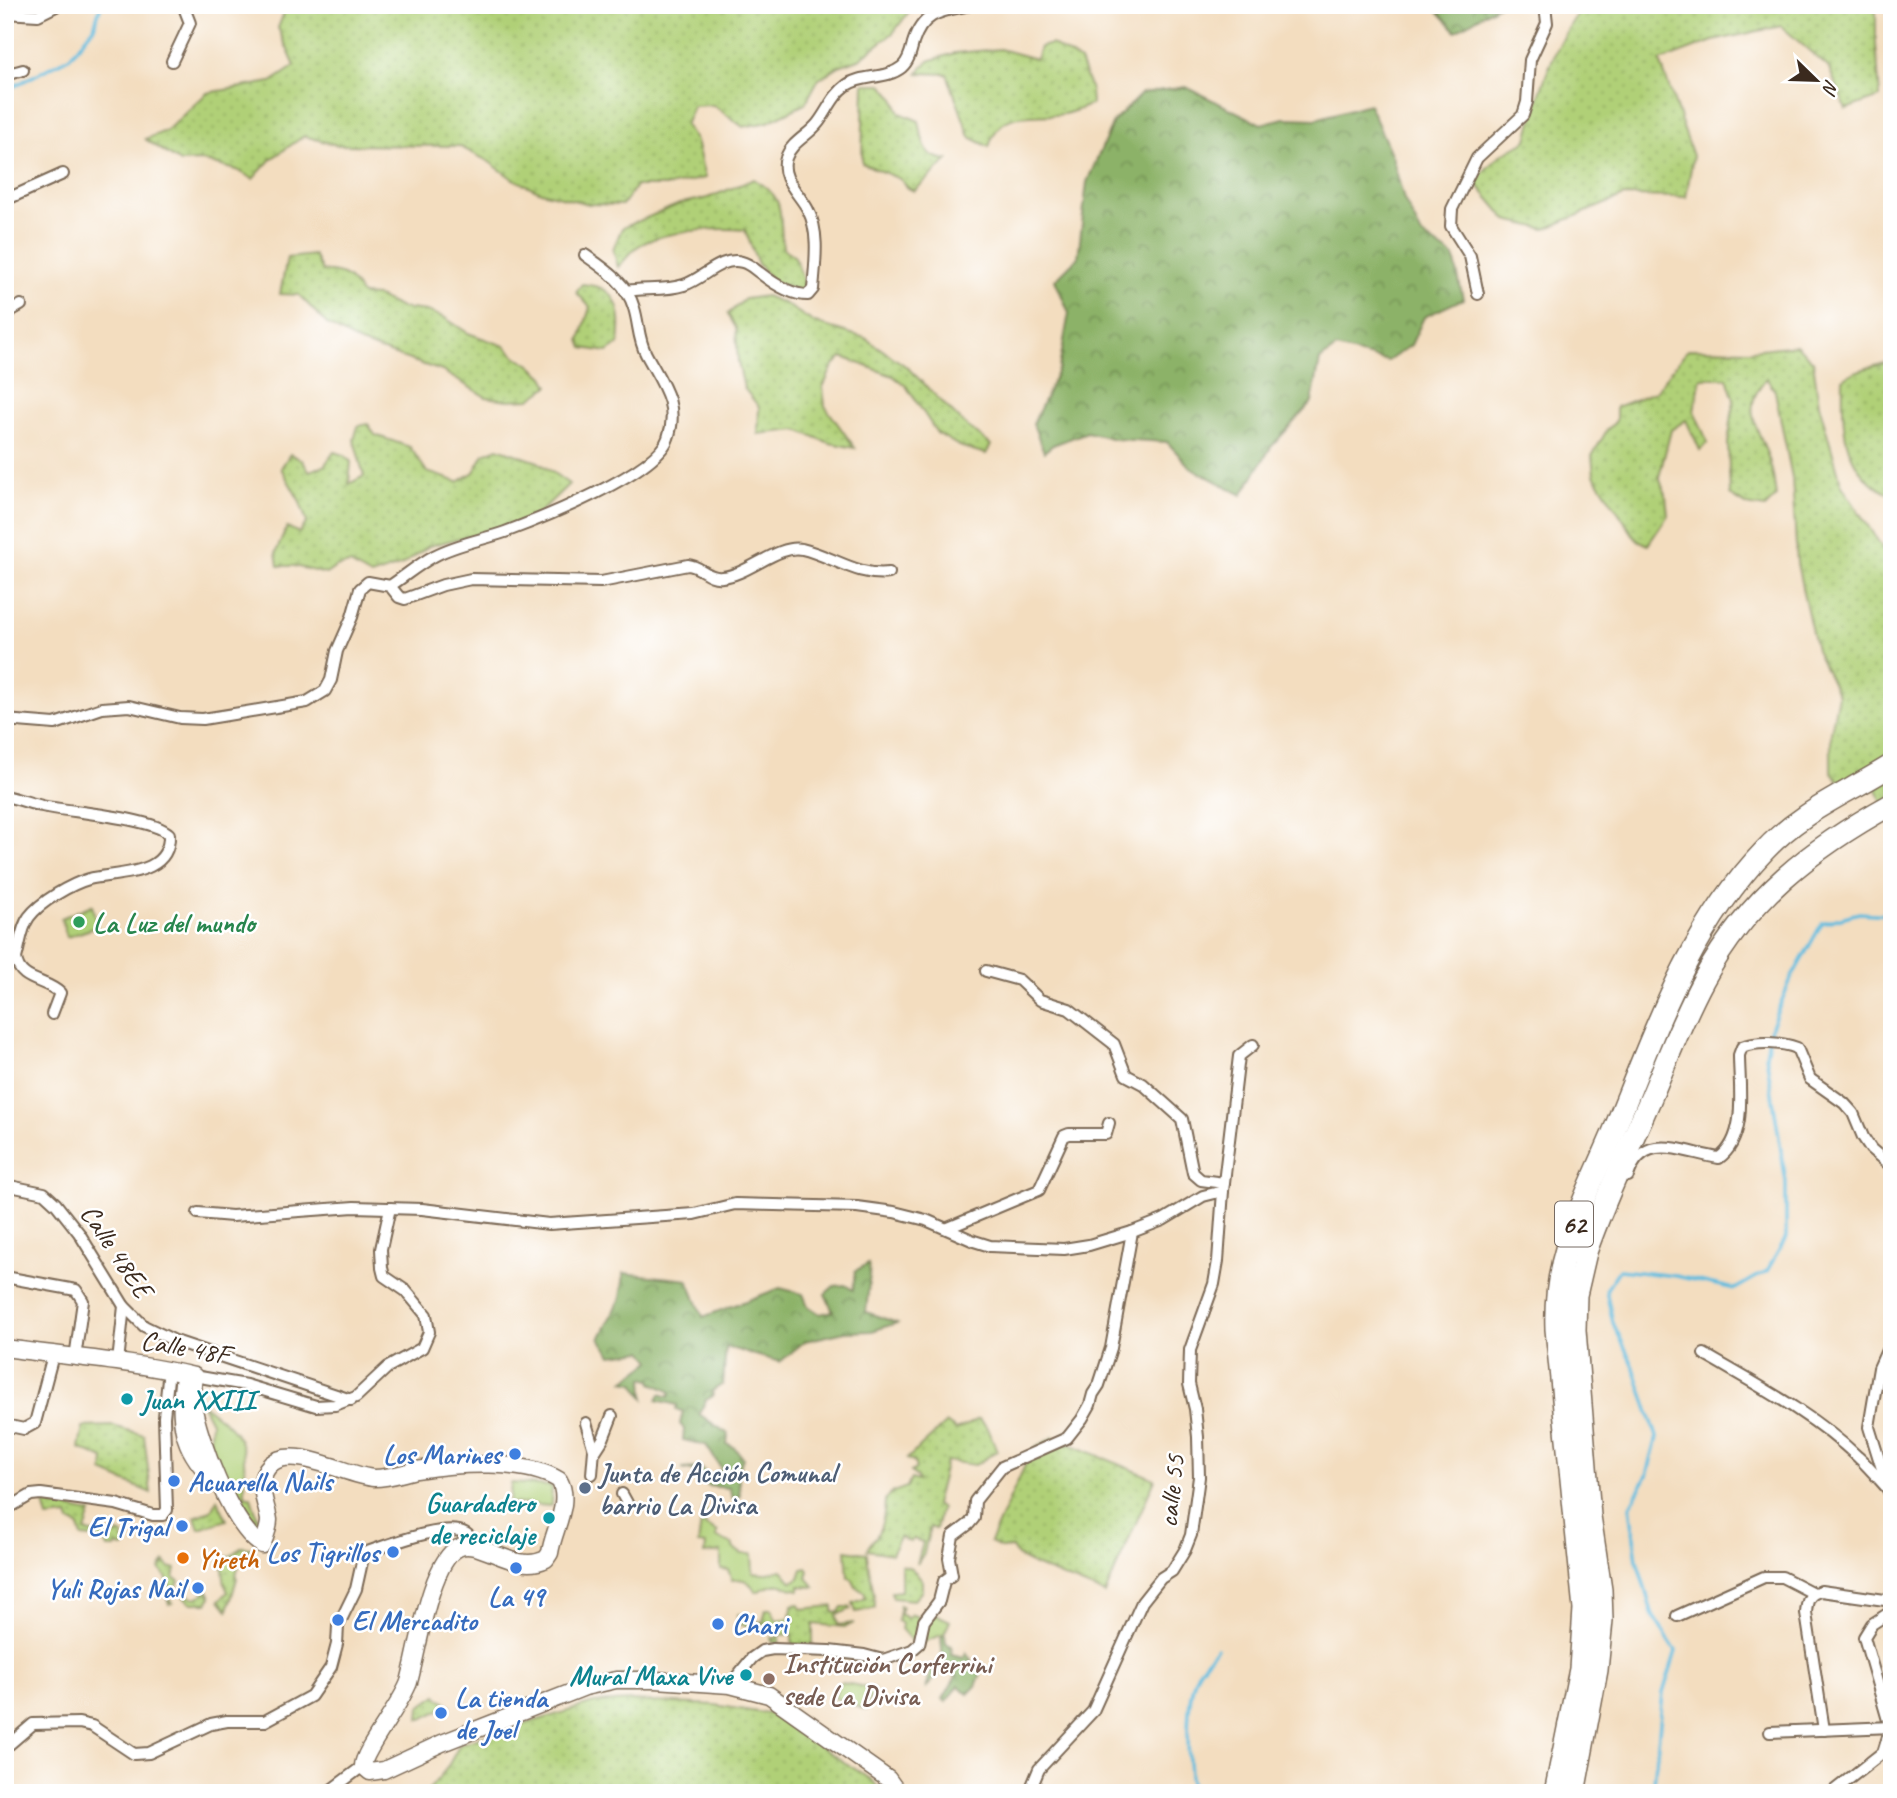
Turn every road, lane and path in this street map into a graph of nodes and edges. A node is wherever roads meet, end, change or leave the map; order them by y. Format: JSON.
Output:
{"nodes":[{"id":1,"x":183,"y":5,"type":"edge"},
{"id":2,"x":971,"y":5,"type":"edge"},
{"id":3,"x":1545,"y":5,"type":"edge"},
{"id":4,"x":56,"y":6,"type":"edge"},
{"id":5,"x":5,"y":13,"type":"edge"},
{"id":6,"x":172,"y":61,"type":"dead end"},
{"id":7,"x":23,"y":70,"type":"dead end"},
{"id":8,"x":5,"y":75,"type":"edge"},
{"id":9,"x":63,"y":174,"type":"dead end"},
{"id":10,"x":5,"y":200,"type":"edge"},
{"id":11,"x":585,"y":255,"type":"dead end"},
{"id":12,"x":625,"y":291,"type":"junction"},
{"id":13,"x":1478,"y":294,"type":"dead end"},
{"id":14,"x":21,"y":305,"type":"dead end"},
{"id":15,"x":5,"y":314,"type":"edge"},
{"id":16,"x":889,"y":573,"type":"dead end"},
{"id":17,"x":390,"y":586,"type":"junction"},
{"id":18,"x":5,"y":720,"type":"edge"},
{"id":19,"x":1892,"y":765,"type":"edge"},
{"id":20,"x":5,"y":796,"type":"edge"},
{"id":21,"x":1892,"y":804,"type":"edge"},
{"id":22,"x":986,"y":971,"type":"dead end"},
{"id":23,"x":52,"y":1014,"type":"dead end"},
{"id":24,"x":1253,"y":1045,"type":"dead end"},
{"id":25,"x":1109,"y":1123,"type":"dead end"},
{"id":26,"x":1892,"y":1167,"type":"edge"},
{"id":27,"x":1628,"y":1176,"type":"dead end"},
{"id":28,"x":5,"y":1185,"type":"edge"},
{"id":29,"x":1223,"y":1187,"type":"junction"},
{"id":30,"x":390,"y":1209,"type":"junction"},
{"id":31,"x":198,"y":1213,"type":"dead end"},
{"id":32,"x":948,"y":1228,"type":"junction"},
{"id":33,"x":1132,"y":1232,"type":"junction"},
{"id":34,"x":5,"y":1277,"type":"edge"},
{"id":35,"x":124,"y":1306,"type":"junction"},
{"id":36,"x":1892,"y":1339,"type":"edge"},
{"id":37,"x":5,"y":1349,"type":"edge"},
{"id":38,"x":1704,"y":1354,"type":"dead end"},
{"id":39,"x":53,"y":1355,"type":"junction"},
{"id":40,"x":75,"y":1358,"type":"junction"},
{"id":41,"x":118,"y":1362,"type":"junction"},
{"id":42,"x":1879,"y":1368,"type":"junction"},
{"id":43,"x":183,"y":1373,"type":"junction"},
{"id":44,"x":1892,"y":1373,"type":"edge"},
{"id":45,"x":351,"y":1400,"type":"junction"},
{"id":46,"x":612,"y":1416,"type":"dead end"},
{"id":47,"x":586,"y":1423,"type":"dead end"},
{"id":48,"x":5,"y":1425,"type":"edge"},
{"id":49,"x":594,"y":1453,"type":"junction"},
{"id":50,"x":592,"y":1474,"type":"dead end"},
{"id":51,"x":1888,"y":1489,"type":"junction"},
{"id":52,"x":1892,"y":1501,"type":"edge"},
{"id":53,"x":5,"y":1510,"type":"edge"},
{"id":54,"x":466,"y":1547,"type":"junction"},
{"id":55,"x":1813,"y":1593,"type":"junction"},
{"id":56,"x":1892,"y":1601,"type":"edge"},
{"id":57,"x":1892,"y":1611,"type":"edge"},
{"id":58,"x":1677,"y":1616,"type":"dead end"},
{"id":59,"x":730,"y":1685,"type":"junction"},
{"id":60,"x":1891,"y":1727,"type":"edge"},
{"id":61,"x":1824,"y":1730,"type":"junction"},
{"id":62,"x":1770,"y":1732,"type":"dead end"},
{"id":63,"x":5,"y":1748,"type":"edge"},
{"id":64,"x":363,"y":1766,"type":"junction"},
{"id":65,"x":327,"y":1793,"type":"edge"},
{"id":66,"x":898,"y":1793,"type":"edge"},
{"id":67,"x":1029,"y":1793,"type":"edge"},
{"id":68,"x":1555,"y":1793,"type":"edge"},
{"id":69,"x":1574,"y":1793,"type":"edge"},
{"id":70,"x":1831,"y":1793,"type":"edge"}],
"edges":[{"from":1,"to":6,"type":"street"},
{"from":2,"to":12,"type":"street"},
{"from":3,"to":13,"type":"street"},
{"from":4,"to":5,"type":"street"},
{"from":7,"to":8,"type":"street"},
{"from":9,"to":10,"type":"street"},
{"from":11,"to":12,"type":"street"},
{"from":12,"to":17,"type":"street"},
{"from":14,"to":15,"type":"street"},
{"from":16,"to":17,"type":"street"},
{"from":17,"to":18,"type":"street"},
{"from":19,"to":68,"type":"highway","number":"62"},
{"from":20,"to":23,"type":"street"},
{"from":21,"to":69,"type":"highway","number":"62"},
{"from":22,"to":29,"type":"street"},
{"from":24,"to":29,"type":"street","name":"calle 55"},
{"from":25,"to":32,"type":"street"},
{"from":26,"to":27,"type":"street"},
{"from":28,"to":35,"type":"street","name":"Calle 48EE"},
{"from":29,"to":33,"type":"street"},
{"from":29,"to":67,"type":"street","name":"calle 55"},
{"from":30,"to":31,"type":"street"},
{"from":30,"to":32,"type":"street"},
{"from":30,"to":45,"type":"street"},
{"from":32,"to":33,"type":"street"},
{"from":33,"to":59,"type":"street"},
{"from":34,"to":40,"type":"street"},
{"from":35,"to":41,"type":"street"},
{"from":35,"to":45,"type":"street","name":"Calle 48EE"},
{"from":36,"to":42,"type":"street"},
{"from":37,"to":39,"type":"street","name":"Calle 48F"},
{"from":38,"to":51,"type":"street"},
{"from":39,"to":40,"type":"street","name":"Calle 48F"},
{"from":39,"to":48,"type":"street"},
{"from":40,"to":41,"type":"street","name":"Calle 48F"},
{"from":41,"to":43,"type":"street","name":"Calle 48F"},
{"from":42,"to":44,"type":"street"},
{"from":42,"to":51,"type":"street"},
{"from":43,"to":45,"type":"street","name":"Calle 48F"},
{"from":43,"to":53,"type":"street"},
{"from":43,"to":54,"type":"street"},
{"from":46,"to":49,"type":"street"},
{"from":47,"to":49,"type":"street"},
{"from":49,"to":50,"type":"street"},
{"from":51,"to":52,"type":"street"},
{"from":54,"to":63,"type":"street"},
{"from":54,"to":64,"type":"street"},
{"from":55,"to":56,"type":"street"},
{"from":55,"to":58,"type":"street"},
{"from":55,"to":61,"type":"street"},
{"from":57,"to":60,"type":"street"},
{"from":59,"to":64,"type":"street"},
{"from":59,"to":66,"type":"street"},
{"from":60,"to":61,"type":"street"},
{"from":60,"to":70,"type":"street"},
{"from":61,"to":62,"type":"street"},
{"from":64,"to":65,"type":"street"}]}
